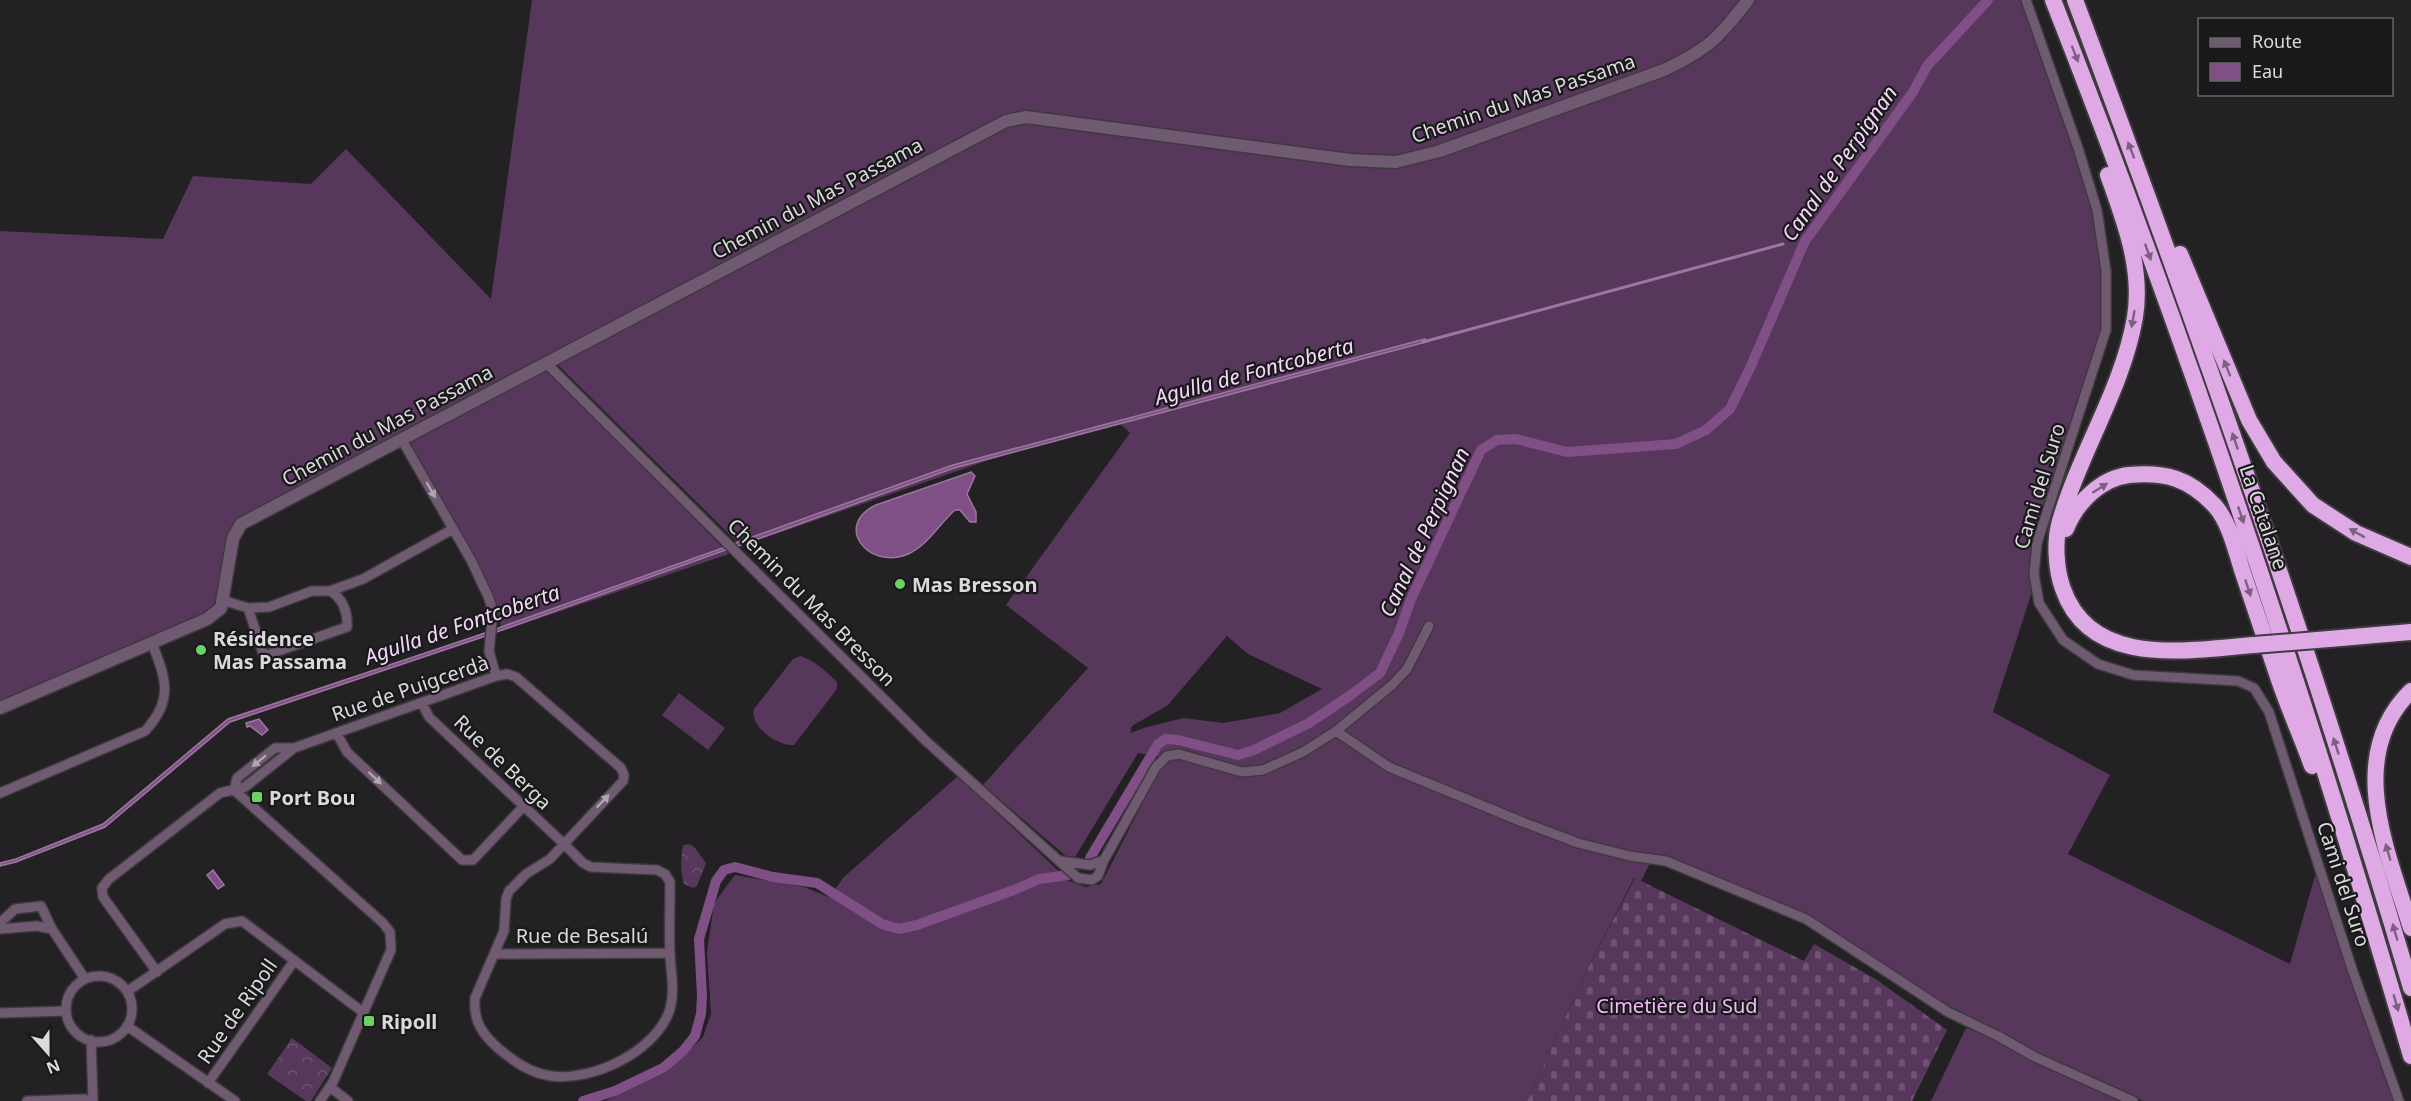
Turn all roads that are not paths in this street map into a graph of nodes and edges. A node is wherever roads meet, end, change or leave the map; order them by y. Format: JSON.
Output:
{"nodes":[{"id":1,"x":1748,"y":0,"type":"edge"},
{"id":2,"x":2026,"y":0,"type":"edge"},
{"id":3,"x":2053,"y":0,"type":"edge"},
{"id":4,"x":2075,"y":0,"type":"edge"},
{"id":5,"x":2100,"y":118,"type":"junction"},
{"id":6,"x":2152,"y":205,"type":"junction"},
{"id":7,"x":546,"y":363,"type":"junction"},
{"id":8,"x":402,"y":440,"type":"junction"},
{"id":9,"x":453,"y":529,"type":"junction"},
{"id":10,"x":2057,"y":552,"type":"junction"},
{"id":11,"x":2411,"y":556,"type":"edge"},
{"id":12,"x":330,"y":591,"type":"junction"},
{"id":13,"x":222,"y":600,"type":"junction"},
{"id":14,"x":248,"y":608,"type":"junction"},
{"id":15,"x":1429,"y":626,"type":"dead end"},
{"id":16,"x":2411,"y":632,"type":"edge"},
{"id":17,"x":152,"y":643,"type":"junction"},
{"id":18,"x":496,"y":676,"type":"junction"},
{"id":19,"x":2411,"y":691,"type":"edge"},
{"id":20,"x":422,"y":703,"type":"junction"},
{"id":21,"x":0,"y":708,"type":"edge"},
{"id":22,"x":1336,"y":731,"type":"junction"},
{"id":23,"x":337,"y":734,"type":"junction"},
{"id":24,"x":234,"y":790,"type":"junction"},
{"id":25,"x":0,"y":792,"type":"edge"},
{"id":26,"x":523,"y":807,"type":"junction"},
{"id":27,"x":564,"y":844,"type":"junction"},
{"id":28,"x":2349,"y":847,"type":"junction"},
{"id":29,"x":1104,"y":860,"type":"junction"},
{"id":30,"x":1059,"y":861,"type":"junction"},
{"id":31,"x":0,"y":923,"type":"edge"},
{"id":32,"x":2411,"y":928,"type":"edge"},
{"id":33,"x":0,"y":929,"type":"edge"},
{"id":34,"x":52,"y":929,"type":"junction"},
{"id":35,"x":670,"y":953,"type":"junction"},
{"id":36,"x":494,"y":954,"type":"junction"},
{"id":37,"x":294,"y":961,"type":"junction"},
{"id":38,"x":157,"y":972,"type":"junction"},
{"id":39,"x":85,"y":979,"type":"junction"},
{"id":40,"x":2411,"y":988,"type":"edge"},
{"id":41,"x":128,"y":991,"type":"junction"},
{"id":42,"x":66,"y":1011,"type":"junction"},
{"id":43,"x":0,"y":1013,"type":"edge"},
{"id":44,"x":364,"y":1013,"type":"junction"},
{"id":45,"x":127,"y":1026,"type":"junction"},
{"id":46,"x":91,"y":1040,"type":"junction"},
{"id":47,"x":2411,"y":1056,"type":"edge"},
{"id":48,"x":208,"y":1083,"type":"junction"},
{"id":49,"x":330,"y":1087,"type":"junction"},
{"id":50,"x":27,"y":1101,"type":"edge"},
{"id":51,"x":92,"y":1101,"type":"edge"},
{"id":52,"x":235,"y":1101,"type":"edge"},
{"id":53,"x":320,"y":1101,"type":"edge"},
{"id":54,"x":348,"y":1101,"type":"edge"},
{"id":55,"x":2133,"y":1101,"type":"edge"},
{"id":56,"x":2399,"y":1101,"type":"edge"}],
"edges":[{"from":1,"to":7,"type":"street","name":"Chemin du Mas Passama"},
{"from":2,"to":56,"type":"street","name":"Cami del Suro"},
{"from":3,"to":5,"type":"highway","name":"La Catalane","one_way":true},
{"from":6,"to":4,"type":"highway","name":"La Catalane","one_way":true},
{"from":5,"to":10,"type":"highway","one_way":true},
{"from":5,"to":28,"type":"highway","name":"La Catalane","one_way":true},
{"from":11,"to":6,"type":"highway","one_way":true},
{"from":40,"to":6,"type":"highway","name":"La Catalane","one_way":true},
{"from":7,"to":8,"type":"street","name":"Chemin du Mas Passama"},
{"from":7,"to":30,"type":"street","name":"Chemin du Mas Bresson"},
{"from":8,"to":9,"type":"street","one_way":true},
{"from":8,"to":13,"type":"street","name":"Chemin du Mas Passama"},
{"from":9,"to":12,"type":"street"},
{"from":9,"to":18,"type":"street"},
{"from":10,"to":16,"type":"highway","bridge":true},
{"from":10,"to":28,"type":"highway","one_way":true},
{"from":12,"to":14,"type":"street"},
{"from":12,"to":14,"type":"street"},
{"from":13,"to":14,"type":"street"},
{"from":13,"to":17,"type":"street"},
{"from":15,"to":22,"type":"street"},
{"from":17,"to":21,"type":"street"},
{"from":17,"to":25,"type":"street"},
{"from":18,"to":20,"type":"street","name":"Rue de Puigcerdà"},
{"from":27,"to":18,"type":"street","name":"Rue de Puigcerdà","one_way":true},
{"from":32,"to":19,"type":"highway","one_way":true},
{"from":20,"to":23,"type":"street","name":"Rue de Puigcerdà"},
{"from":20,"to":26,"type":"street","name":"Rue de Berga"},
{"from":22,"to":29,"type":"street","name":"Chemin du Mas Bresson"},
{"from":22,"to":55,"type":"street"},
{"from":23,"to":24,"type":"street","name":"Rue de Puigcerdà"},
{"from":23,"to":26,"type":"street","one_way":true},
{"from":24,"to":38,"type":"street"},
{"from":24,"to":44,"type":"street"},
{"from":26,"to":27,"type":"street","name":"Rue de Berga"},
{"from":27,"to":35,"type":"street","name":"Rue de Berga"},
{"from":27,"to":36,"type":"street","name":"Rue de Berga"},
{"from":28,"to":47,"type":"highway","name":"La Catalane","one_way":true},
{"from":29,"to":30,"type":"street"},
{"from":29,"to":30,"type":"street","name":"Chemin du Mas Bresson"},
{"from":31,"to":34,"type":"street"},
{"from":33,"to":34,"type":"street"},
{"from":34,"to":39,"type":"street"},
{"from":35,"to":36,"type":"street","name":"Rue de Besalú"},
{"from":35,"to":36,"type":"street","name":"Rue de Berga"},
{"from":37,"to":38,"type":"street"},
{"from":37,"to":44,"type":"street"},
{"from":37,"to":48,"type":"street","name":"Rue de Ripoll"},
{"from":38,"to":41,"type":"street"},
{"from":39,"to":41,"type":"street"},
{"from":39,"to":42,"type":"street"},
{"from":41,"to":45,"type":"street"},
{"from":42,"to":43,"type":"street"},
{"from":42,"to":46,"type":"street"},
{"from":44,"to":49,"type":"street"},
{"from":45,"to":46,"type":"street"},
{"from":45,"to":48,"type":"street"},
{"from":46,"to":51,"type":"street"},
{"from":48,"to":52,"type":"street"},
{"from":49,"to":53,"type":"street"},
{"from":49,"to":54,"type":"street"},
{"from":50,"to":51,"type":"street"}]}
